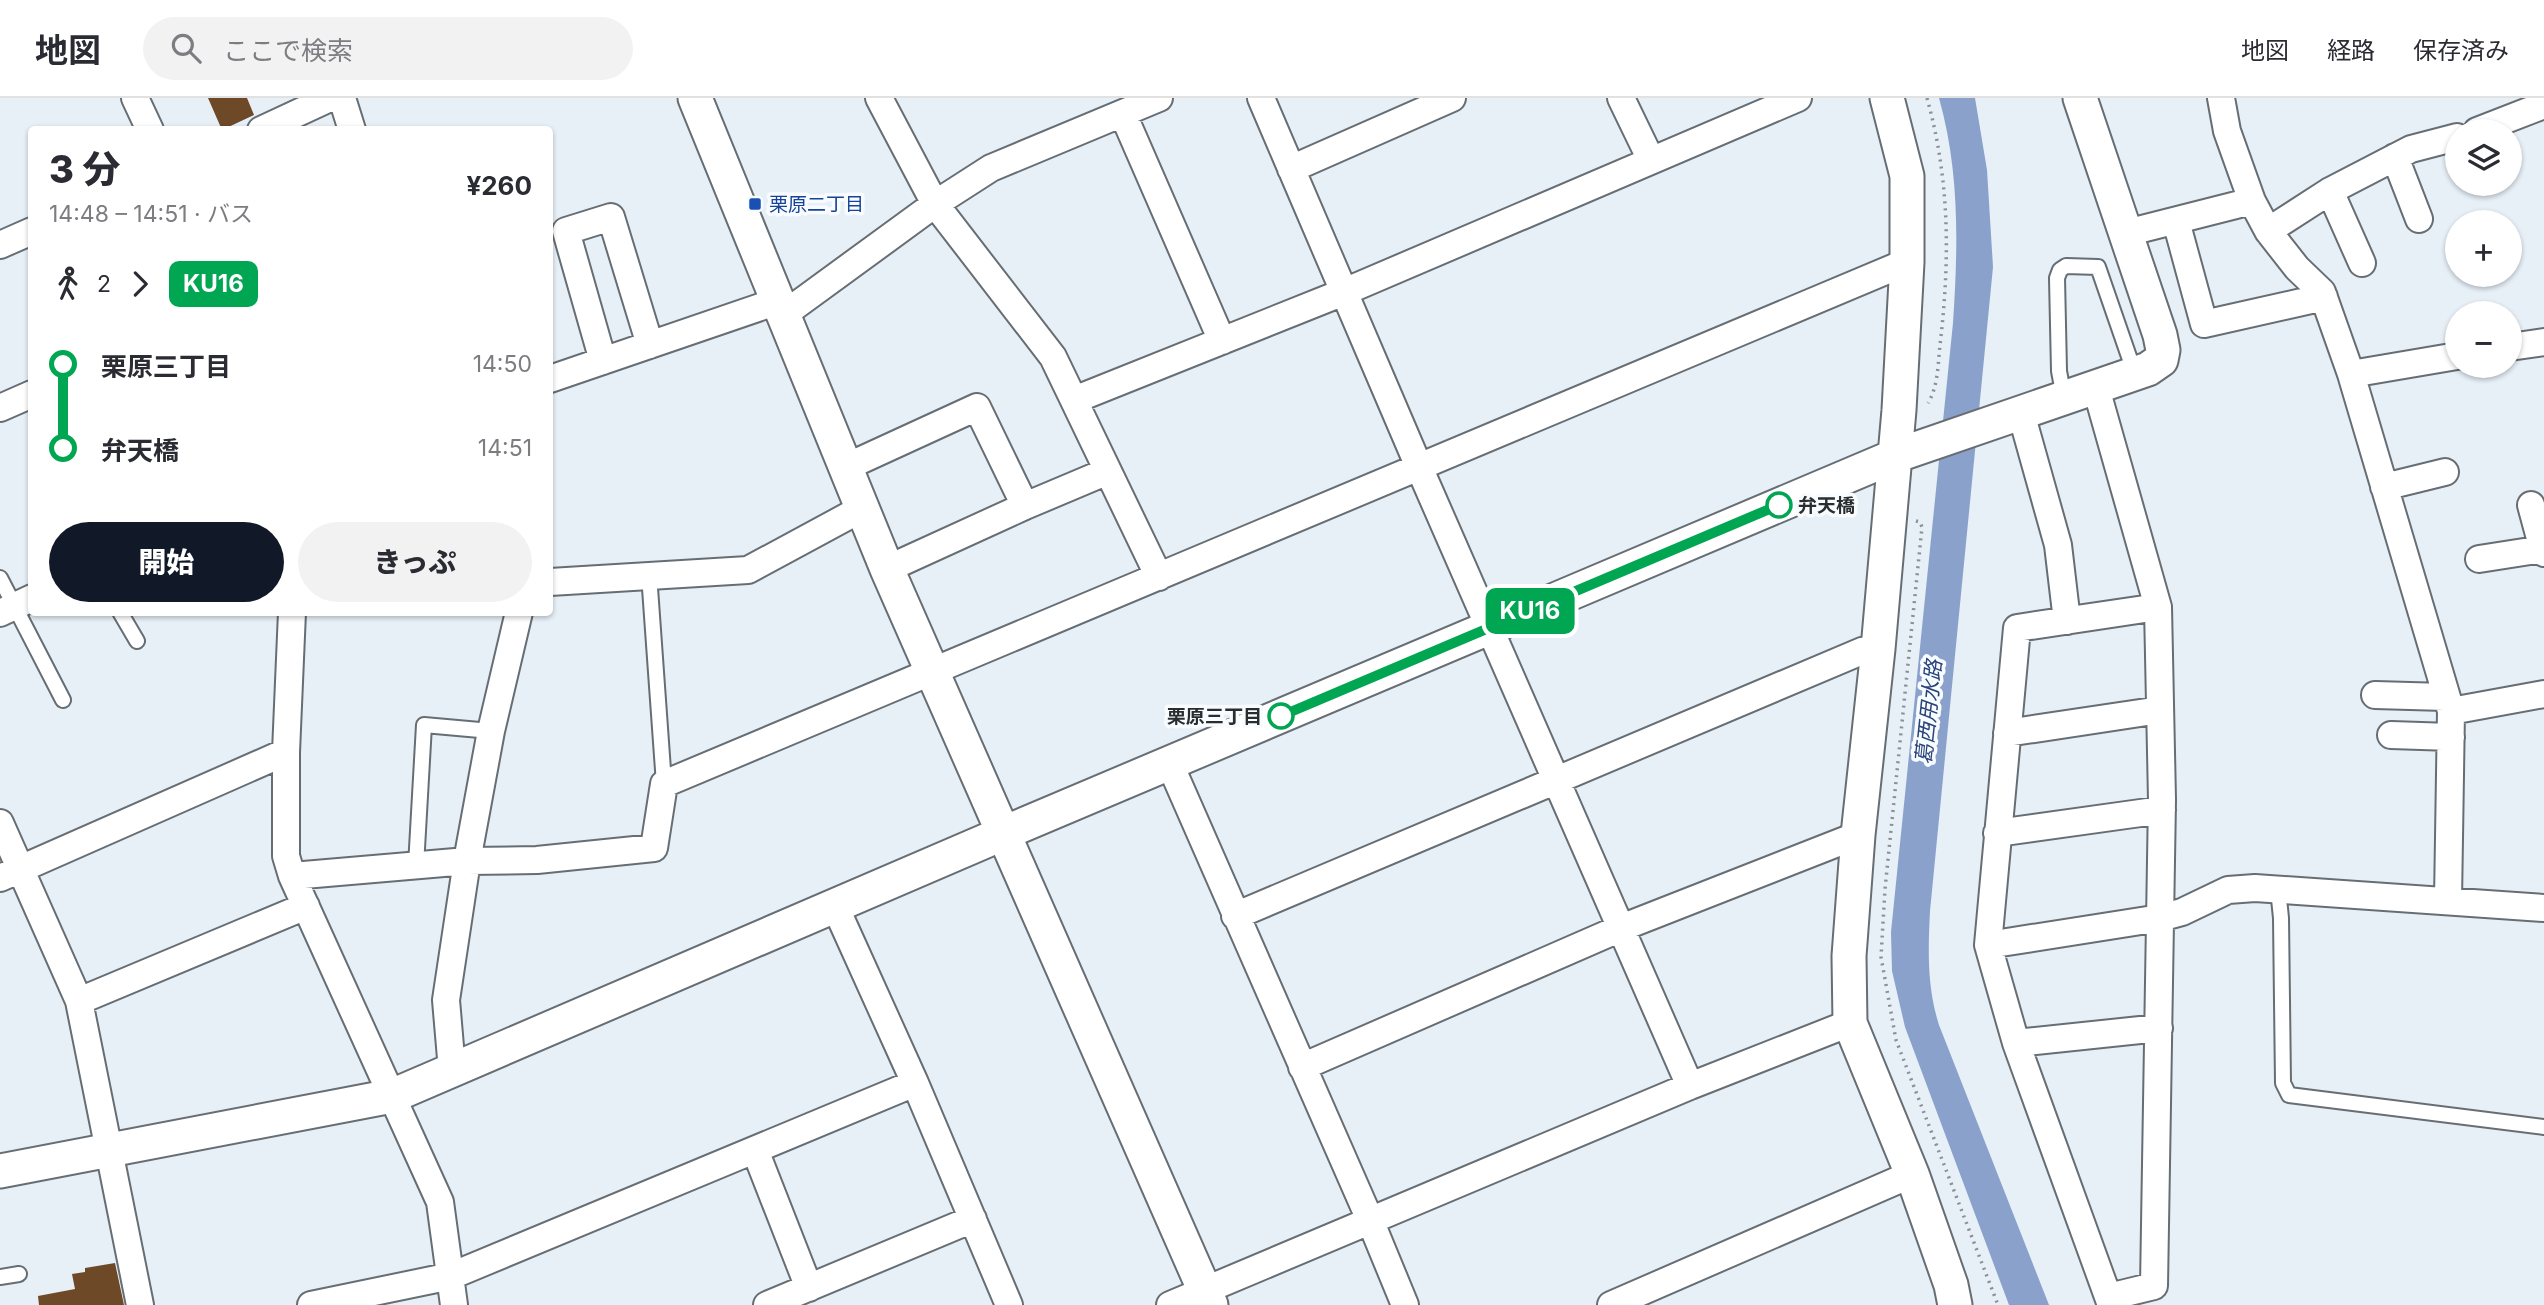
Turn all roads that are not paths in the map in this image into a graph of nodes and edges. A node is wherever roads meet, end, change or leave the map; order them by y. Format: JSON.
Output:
{"nodes":[{"id":1,"x":135,"y":98,"type":"edge"},
{"id":2,"x":330,"y":98,"type":"edge"},
{"id":3,"x":342,"y":98,"type":"edge"},
{"id":4,"x":695,"y":98,"type":"edge"},
{"id":5,"x":879,"y":98,"type":"edge"},
{"id":6,"x":1159,"y":98,"type":"edge"},
{"id":7,"x":1261,"y":98,"type":"edge"},
{"id":8,"x":1451,"y":98,"type":"edge"},
{"id":9,"x":1621,"y":98,"type":"edge"},
{"id":10,"x":1798,"y":98,"type":"edge"},
{"id":11,"x":1887,"y":98,"type":"edge"},
{"id":12,"x":2080,"y":98,"type":"edge"},
{"id":13,"x":2221,"y":98,"type":"edge"},
{"id":14,"x":2544,"y":105,"type":"edge"},
{"id":15,"x":1124,"y":114,"type":"junction"},
{"id":16,"x":2508,"y":119,"type":"edge"},
{"id":17,"x":148,"y":126,"type":"edge"},
{"id":18,"x":270,"y":126,"type":"edge"},
{"id":19,"x":351,"y":126,"type":"edge"},
{"id":20,"x":2445,"y":140,"type":"edge"},
{"id":21,"x":2395,"y":157,"type":"junction"},
{"id":22,"x":1651,"y":160,"type":"junction"},
{"id":23,"x":1291,"y":169,"type":"junction"},
{"id":24,"x":2330,"y":191,"type":"junction"},
{"id":25,"x":2252,"y":201,"type":"junction"},
{"id":26,"x":935,"y":204,"type":"junction"},
{"id":27,"x":2419,"y":219,"type":"dead end"},
{"id":28,"x":2176,"y":221,"type":"junction"},
{"id":29,"x":2268,"y":231,"type":"junction"},
{"id":30,"x":28,"y":233,"type":"edge"},
{"id":31,"x":2126,"y":233,"type":"junction"},
{"id":32,"x":0,"y":245,"type":"edge"},
{"id":33,"x":1907,"y":262,"type":"junction"},
{"id":34,"x":2362,"y":263,"type":"dead end"},
{"id":35,"x":1344,"y":292,"type":"junction"},
{"id":36,"x":2324,"y":298,"type":"junction"},
{"id":37,"x":781,"y":308,"type":"junction"},
{"id":38,"x":1222,"y":341,"type":"junction"},
{"id":39,"x":2544,"y":342,"type":"edge"},
{"id":40,"x":650,"y":345,"type":"junction"},
{"id":41,"x":2522,"y":345,"type":"edge"},
{"id":42,"x":2445,"y":358,"type":"edge"},
{"id":43,"x":603,"y":361,"type":"junction"},
{"id":44,"x":2135,"y":374,"type":"junction"},
{"id":45,"x":2351,"y":374,"type":"junction"},
{"id":46,"x":553,"y":378,"type":"edge"},
{"id":47,"x":2096,"y":388,"type":"junction"},
{"id":48,"x":2064,"y":398,"type":"junction"},
{"id":49,"x":28,"y":399,"type":"edge"},
{"id":50,"x":1074,"y":400,"type":"junction"},
{"id":51,"x":0,"y":408,"type":"edge"},
{"id":52,"x":2007,"y":417,"type":"junction"},
{"id":53,"x":1895,"y":456,"type":"junction"},
{"id":54,"x":1419,"y":467,"type":"junction"},
{"id":55,"x":844,"y":468,"type":"junction"},
{"id":56,"x":1108,"y":471,"type":"junction"},
{"id":57,"x":2445,"y":472,"type":"dead end"},
{"id":58,"x":2384,"y":487,"type":"junction"},
{"id":59,"x":2538,"y":504,"type":"edge"},
{"id":60,"x":1025,"y":506,"type":"junction"},
{"id":61,"x":862,"y":509,"type":"junction"},
{"id":62,"x":2544,"y":551,"type":"edge"},
{"id":63,"x":2479,"y":559,"type":"dead end"},
{"id":64,"x":887,"y":569,"type":"junction"},
{"id":65,"x":649,"y":574,"type":"junction"},
{"id":66,"x":1159,"y":577,"type":"junction"},
{"id":67,"x":0,"y":578,"type":"edge"},
{"id":68,"x":553,"y":582,"type":"edge"},
{"id":69,"x":15,"y":606,"type":"edge"},
{"id":70,"x":2158,"y":607,"type":"junction"},
{"id":71,"x":122,"y":616,"type":"edge"},
{"id":72,"x":292,"y":616,"type":"edge"},
{"id":73,"x":518,"y":616,"type":"edge"},
{"id":74,"x":2067,"y":621,"type":"junction"},
{"id":75,"x":1490,"y":629,"type":"junction"},
{"id":76,"x":137,"y":641,"type":"dead end"},
{"id":77,"x":1878,"y":649,"type":"junction"},
{"id":78,"x":932,"y":672,"type":"junction"},
{"id":79,"x":2544,"y":694,"type":"edge"},
{"id":80,"x":2375,"y":695,"type":"dead end"},
{"id":81,"x":63,"y":700,"type":"dead end"},
{"id":82,"x":2160,"y":710,"type":"junction"},
{"id":83,"x":2449,"y":715,"type":"junction"},
{"id":84,"x":491,"y":732,"type":"junction"},
{"id":85,"x":2007,"y":733,"type":"junction"},
{"id":86,"x":2391,"y":735,"type":"dead end"},
{"id":87,"x":286,"y":752,"type":"junction"},
{"id":88,"x":1169,"y":762,"type":"junction"},
{"id":89,"x":1556,"y":779,"type":"junction"},
{"id":90,"x":664,"y":784,"type":"junction"},
{"id":91,"x":2162,"y":810,"type":"junction"},
{"id":92,"x":0,"y":822,"type":"edge"},
{"id":93,"x":1004,"y":833,"type":"junction"},
{"id":94,"x":1997,"y":833,"type":"junction"},
{"id":95,"x":1858,"y":835,"type":"junction"},
{"id":96,"x":467,"y":861,"type":"junction"},
{"id":97,"x":416,"y":866,"type":"junction"},
{"id":98,"x":10,"y":873,"type":"edge"},
{"id":99,"x":292,"y":876,"type":"junction"},
{"id":100,"x":2278,"y":890,"type":"junction"},
{"id":101,"x":2448,"y":901,"type":"junction"},
{"id":102,"x":306,"y":906,"type":"junction"},
{"id":103,"x":835,"y":906,"type":"junction"},
{"id":104,"x":2544,"y":908,"type":"edge"},
{"id":105,"x":1235,"y":916,"type":"junction"},
{"id":106,"x":2160,"y":918,"type":"junction"},
{"id":107,"x":1621,"y":928,"type":"junction"},
{"id":108,"x":1988,"y":945,"type":"junction"},
{"id":109,"x":79,"y":1001,"type":"junction"},
{"id":110,"x":1850,"y":1023,"type":"junction"},
{"id":111,"x":2159,"y":1028,"type":"junction"},
{"id":112,"x":2016,"y":1043,"type":"junction"},
{"id":113,"x":1302,"y":1067,"type":"junction"},
{"id":114,"x":452,"y":1070,"type":"junction"},
{"id":115,"x":915,"y":1083,"type":"junction"},
{"id":116,"x":1690,"y":1086,"type":"junction"},
{"id":117,"x":392,"y":1096,"type":"junction"},
{"id":118,"x":2544,"y":1127,"type":"edge"},
{"id":119,"x":755,"y":1150,"type":"junction"},
{"id":120,"x":111,"y":1151,"type":"junction"},
{"id":121,"x":0,"y":1171,"type":"edge"},
{"id":122,"x":1912,"y":1174,"type":"junction"},
{"id":123,"x":973,"y":1219,"type":"junction"},
{"id":124,"x":1370,"y":1220,"type":"junction"},
{"id":125,"x":19,"y":1275,"type":"dead end"},
{"id":126,"x":451,"y":1276,"type":"junction"},
{"id":127,"x":0,"y":1277,"type":"edge"},
{"id":128,"x":809,"y":1288,"type":"junction"},
{"id":129,"x":1208,"y":1297,"type":"edge"},
{"id":130,"x":2110,"y":1301,"type":"edge"},
{"id":131,"x":140,"y":1305,"type":"edge"},
{"id":132,"x":311,"y":1305,"type":"edge"},
{"id":133,"x":454,"y":1305,"type":"edge"},
{"id":134,"x":767,"y":1305,"type":"edge"},
{"id":135,"x":1009,"y":1305,"type":"edge"},
{"id":136,"x":1170,"y":1305,"type":"edge"},
{"id":137,"x":1405,"y":1305,"type":"edge"},
{"id":138,"x":1611,"y":1305,"type":"edge"},
{"id":139,"x":1955,"y":1305,"type":"edge"}],
"edges":[{"from":1,"to":17,"type":"street"},
{"from":2,"to":18,"type":"street"},
{"from":3,"to":19,"type":"street"},
{"from":4,"to":37,"type":"street"},
{"from":5,"to":26,"type":"street"},
{"from":6,"to":15,"type":"street"},
{"from":7,"to":23,"type":"street"},
{"from":8,"to":23,"type":"street"},
{"from":9,"to":22,"type":"street"},
{"from":10,"to":22,"type":"street"},
{"from":11,"to":33,"type":"street"},
{"from":12,"to":31,"type":"street"},
{"from":13,"to":25,"type":"street"},
{"from":14,"to":16,"type":"street"},
{"from":15,"to":26,"type":"street"},
{"from":15,"to":38,"type":"street"},
{"from":20,"to":21,"type":"street"},
{"from":21,"to":24,"type":"street"},
{"from":21,"to":27,"type":"street"},
{"from":22,"to":35,"type":"street"},
{"from":23,"to":35,"type":"street"},
{"from":24,"to":29,"type":"street"},
{"from":24,"to":34,"type":"street"},
{"from":25,"to":28,"type":"street"},
{"from":25,"to":29,"type":"street"},
{"from":26,"to":37,"type":"street"},
{"from":26,"to":50,"type":"street"},
{"from":28,"to":31,"type":"street"},
{"from":28,"to":36,"type":"street"},
{"from":29,"to":36,"type":"street"},
{"from":30,"to":32,"type":"street"},
{"from":31,"to":44,"type":"street"},
{"from":33,"to":53,"type":"street"},
{"from":33,"to":54,"type":"street"},
{"from":35,"to":38,"type":"street"},
{"from":35,"to":54,"type":"street"},
{"from":36,"to":45,"type":"street"},
{"from":37,"to":40,"type":"street"},
{"from":37,"to":55,"type":"street"},
{"from":38,"to":50,"type":"street"},
{"from":39,"to":41,"type":"street"},
{"from":40,"to":43,"type":"street"},
{"from":40,"to":43,"type":"street"},
{"from":42,"to":45,"type":"street"},
{"from":43,"to":46,"type":"street"},
{"from":44,"to":47,"type":"street"},
{"from":44,"to":48,"type":"lane"},
{"from":45,"to":58,"type":"street"},
{"from":47,"to":48,"type":"street"},
{"from":47,"to":70,"type":"street"},
{"from":48,"to":52,"type":"street"},
{"from":49,"to":51,"type":"street"},
{"from":50,"to":56,"type":"street"},
{"from":52,"to":53,"type":"street"},
{"from":52,"to":74,"type":"street"},
{"from":53,"to":75,"type":"street"},
{"from":53,"to":77,"type":"street"},
{"from":54,"to":66,"type":"street"},
{"from":54,"to":75,"type":"street"},
{"from":55,"to":60,"type":"street"},
{"from":55,"to":61,"type":"street"},
{"from":56,"to":60,"type":"street"},
{"from":56,"to":66,"type":"street"},
{"from":57,"to":58,"type":"street"},
{"from":58,"to":83,"type":"street"},
{"from":59,"to":62,"type":"street"},
{"from":60,"to":64,"type":"street"},
{"from":61,"to":64,"type":"street"},
{"from":61,"to":65,"type":"street"},
{"from":62,"to":63,"type":"street"},
{"from":64,"to":78,"type":"street"},
{"from":65,"to":68,"type":"street"},
{"from":65,"to":90,"type":"lane"},
{"from":66,"to":78,"type":"street"},
{"from":67,"to":69,"type":"lane"},
{"from":69,"to":81,"type":"lane"},
{"from":70,"to":74,"type":"street"},
{"from":70,"to":82,"type":"street"},
{"from":71,"to":76,"type":"lane"},
{"from":72,"to":87,"type":"street"},
{"from":73,"to":84,"type":"street"},
{"from":74,"to":85,"type":"street"},
{"from":75,"to":88,"type":"street"},
{"from":75,"to":89,"type":"street"},
{"from":77,"to":89,"type":"street"},
{"from":77,"to":95,"type":"street"},
{"from":78,"to":90,"type":"street"},
{"from":78,"to":93,"type":"street"},
{"from":79,"to":83,"type":"street"},
{"from":80,"to":83,"type":"street"},
{"from":82,"to":85,"type":"street"},
{"from":82,"to":91,"type":"street"},
{"from":83,"to":86,"type":"street"},
{"from":83,"to":101,"type":"street"},
{"from":84,"to":96,"type":"street"},
{"from":84,"to":97,"type":"lane"},
{"from":85,"to":94,"type":"street"},
{"from":87,"to":98,"type":"street"},
{"from":87,"to":99,"type":"street"},
{"from":88,"to":93,"type":"street"},
{"from":88,"to":105,"type":"street"},
{"from":89,"to":105,"type":"street"},
{"from":89,"to":107,"type":"street"},
{"from":90,"to":96,"type":"street"},
{"from":91,"to":94,"type":"street"},
{"from":91,"to":106,"type":"street"},
{"from":92,"to":98,"type":"street"},
{"from":93,"to":103,"type":"street"},
{"from":93,"to":129,"type":"street"},
{"from":94,"to":108,"type":"street"},
{"from":95,"to":107,"type":"street"},
{"from":95,"to":110,"type":"street"},
{"from":96,"to":97,"type":"street"},
{"from":96,"to":114,"type":"street"},
{"from":97,"to":99,"type":"street"},
{"from":98,"to":109,"type":"street"},
{"from":99,"to":102,"type":"street"},
{"from":100,"to":101,"type":"street"},
{"from":100,"to":106,"type":"street"},
{"from":100,"to":118,"type":"lane"},
{"from":101,"to":104,"type":"street"},
{"from":102,"to":109,"type":"street"},
{"from":102,"to":117,"type":"street"},
{"from":103,"to":114,"type":"street"},
{"from":103,"to":115,"type":"street"},
{"from":105,"to":113,"type":"street"},
{"from":106,"to":108,"type":"street"},
{"from":106,"to":111,"type":"street"},
{"from":107,"to":113,"type":"street"},
{"from":107,"to":116,"type":"street"},
{"from":108,"to":112,"type":"street"},
{"from":109,"to":120,"type":"street"},
{"from":110,"to":116,"type":"street"},
{"from":110,"to":122,"type":"street"},
{"from":111,"to":112,"type":"street"},
{"from":111,"to":130,"type":"street"},
{"from":112,"to":130,"type":"street"},
{"from":113,"to":124,"type":"street"},
{"from":114,"to":117,"type":"street"},
{"from":115,"to":119,"type":"street"},
{"from":115,"to":123,"type":"street"},
{"from":116,"to":124,"type":"street"},
{"from":117,"to":120,"type":"street"},
{"from":117,"to":126,"type":"street"},
{"from":119,"to":126,"type":"street"},
{"from":119,"to":128,"type":"street"},
{"from":120,"to":121,"type":"street"},
{"from":120,"to":131,"type":"street"},
{"from":122,"to":138,"type":"street"},
{"from":122,"to":139,"type":"street"},
{"from":123,"to":128,"type":"street"},
{"from":123,"to":135,"type":"street"},
{"from":124,"to":129,"type":"street"},
{"from":124,"to":137,"type":"street"},
{"from":125,"to":127,"type":"lane"},
{"from":126,"to":132,"type":"street"},
{"from":126,"to":133,"type":"street"},
{"from":128,"to":134,"type":"street"},
{"from":129,"to":136,"type":"street"}]}
